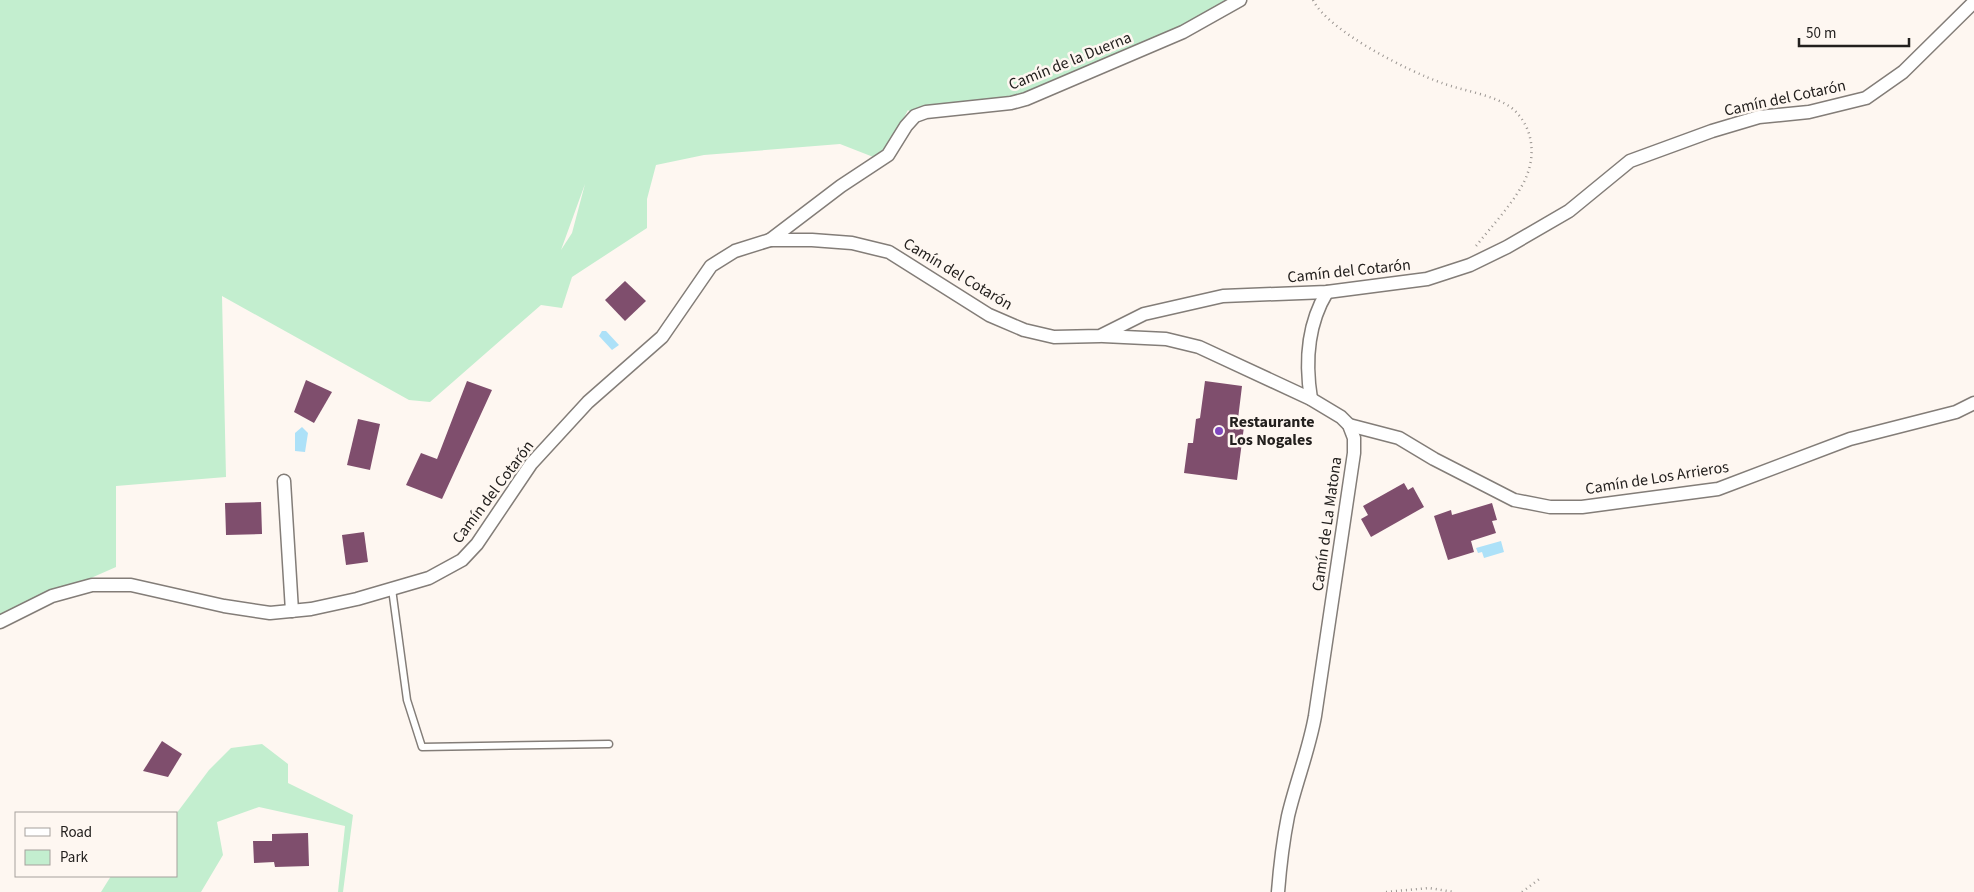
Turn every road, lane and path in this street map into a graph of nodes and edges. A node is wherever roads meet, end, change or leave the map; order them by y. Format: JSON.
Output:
{"nodes":[{"id":1,"x":1240,"y":0,"type":"edge"},
{"id":2,"x":1314,"y":0,"type":"edge"},
{"id":3,"x":1974,"y":2,"type":"edge"},
{"id":4,"x":770,"y":240,"type":"junction"},
{"id":5,"x":1470,"y":265,"type":"junction"},
{"id":6,"x":1327,"y":292,"type":"junction"},
{"id":7,"x":1100,"y":336,"type":"junction"},
{"id":8,"x":1311,"y":399,"type":"junction"},
{"id":9,"x":1974,"y":402,"type":"edge"},
{"id":10,"x":1349,"y":425,"type":"junction"},
{"id":11,"x":284,"y":480,"type":"dead end"},
{"id":12,"x":392,"y":588,"type":"junction"},
{"id":13,"x":292,"y":611,"type":"junction"},
{"id":14,"x":0,"y":622,"type":"edge"},
{"id":15,"x":609,"y":744,"type":"dead end"},
{"id":16,"x":1542,"y":877,"type":"dead end"},
{"id":17,"x":1278,"y":892,"type":"edge"},
{"id":18,"x":1386,"y":892,"type":"edge"},
{"id":19,"x":1454,"y":892,"type":"edge"},
{"id":20,"x":1522,"y":892,"type":"edge"}],
"edges":[{"from":1,"to":4,"type":"street","name":"Camín de la Duerna"},
{"from":2,"to":5,"type":"path"},
{"from":3,"to":5,"type":"street","name":"Camín del Cotarón"},
{"from":4,"to":7,"type":"street","name":"Camín del Cotarón"},
{"from":4,"to":12,"type":"street","name":"Camín del Cotarón"},
{"from":5,"to":6,"type":"street","name":"Camín del Cotarón"},
{"from":6,"to":7,"type":"street","name":"Camín del Cotarón"},
{"from":6,"to":8,"type":"street"},
{"from":7,"to":8,"type":"street"},
{"from":8,"to":10,"type":"street"},
{"from":9,"to":10,"type":"street","name":"Camín de Los Arrieros"},
{"from":10,"to":17,"type":"street","name":"Camín de La Matona"},
{"from":11,"to":13,"type":"street"},
{"from":12,"to":13,"type":"street","name":"Camín del Cotarón"},
{"from":12,"to":15,"type":"lane"},
{"from":13,"to":14,"type":"street","name":"Camín del Cotarón"},
{"from":16,"to":20,"type":"path"},
{"from":18,"to":19,"type":"path"}]}
